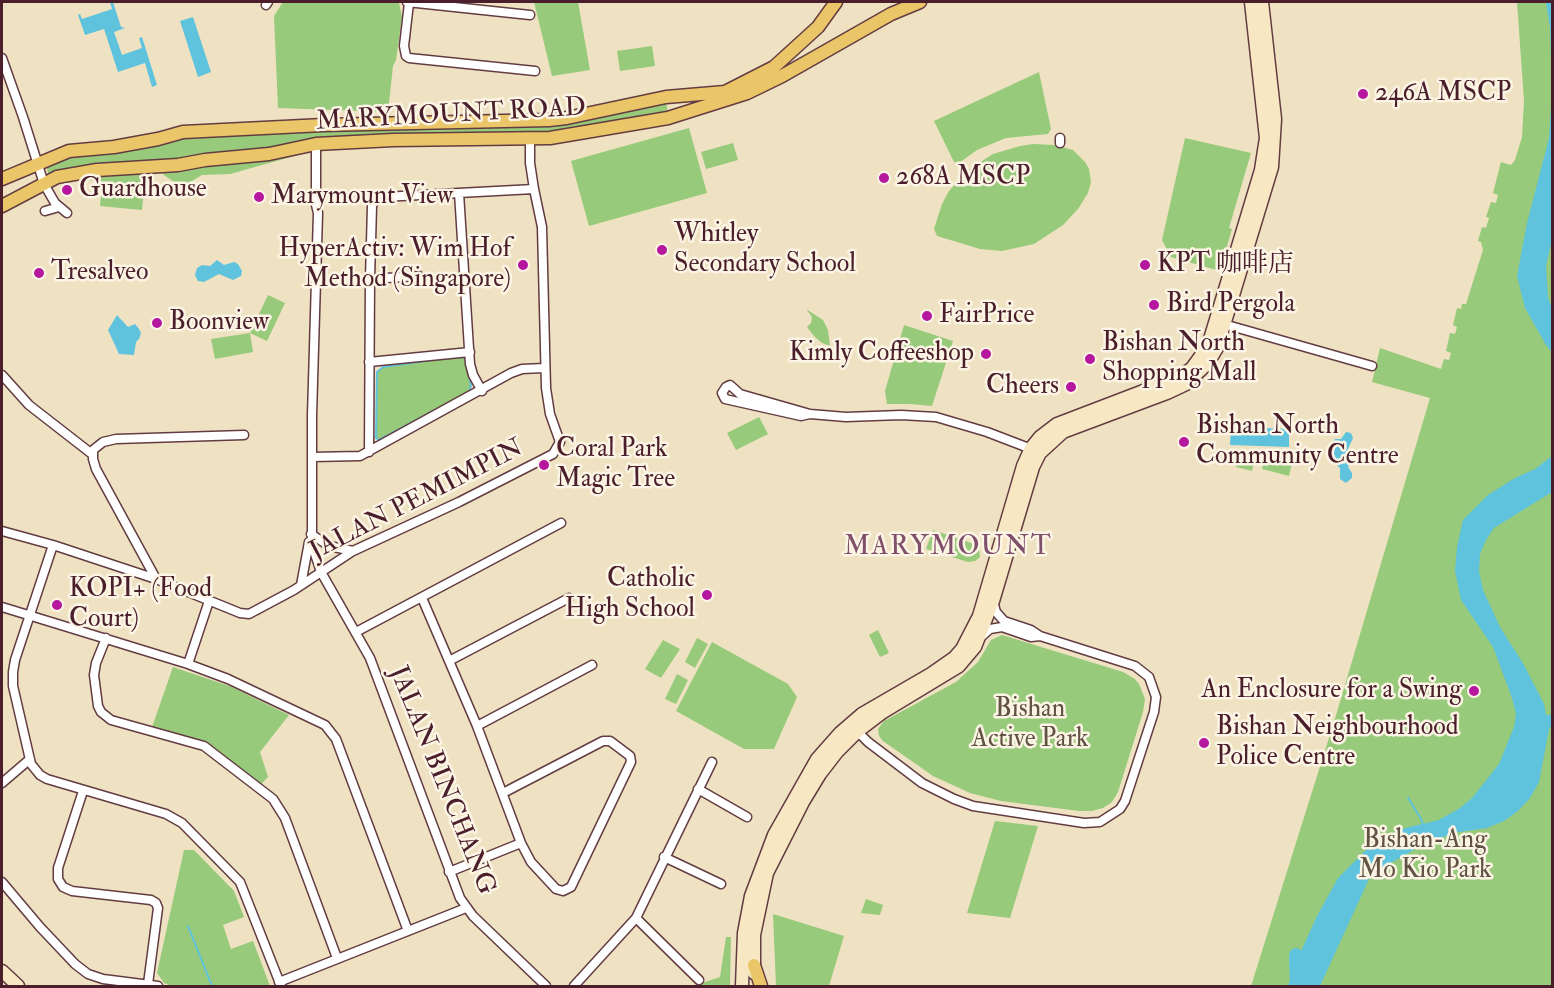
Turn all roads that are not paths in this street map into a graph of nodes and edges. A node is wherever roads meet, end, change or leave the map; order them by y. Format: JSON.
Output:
{"nodes":[{"id":1,"x":408,"y":2,"type":"edge"},
{"id":2,"x":836,"y":2,"type":"edge"},
{"id":3,"x":920,"y":2,"type":"edge"},
{"id":4,"x":1251,"y":2,"type":"edge"},
{"id":5,"x":1262,"y":2,"type":"edge"},
{"id":6,"x":530,"y":15,"type":"dead end"},
{"id":7,"x":2,"y":58,"type":"edge"},
{"id":8,"x":535,"y":71,"type":"dead end"},
{"id":9,"x":530,"y":139,"type":"junction"},
{"id":10,"x":319,"y":143,"type":"junction"},
{"id":11,"x":38,"y":164,"type":"junction"},
{"id":12,"x":2,"y":179,"type":"edge"},
{"id":13,"x":44,"y":184,"type":"junction"},
{"id":14,"x":534,"y":189,"type":"junction"},
{"id":15,"x":459,"y":193,"type":"junction"},
{"id":16,"x":2,"y":206,"type":"edge"},
{"id":17,"x":59,"y":207,"type":"junction"},
{"id":18,"x":45,"y":211,"type":"dead end"},
{"id":19,"x":67,"y":213,"type":"dead end"},
{"id":20,"x":420,"y":276,"type":"dead end"},
{"id":21,"x":370,"y":279,"type":"junction"},
{"id":22,"x":1221,"y":323,"type":"junction"},
{"id":23,"x":470,"y":352,"type":"junction"},
{"id":24,"x":369,"y":362,"type":"junction"},
{"id":25,"x":1372,"y":366,"type":"dead end"},
{"id":26,"x":544,"y":368,"type":"junction"},
{"id":27,"x":2,"y":375,"type":"edge"},
{"id":28,"x":482,"y":391,"type":"junction"},
{"id":29,"x":810,"y":414,"type":"junction"},
{"id":30,"x":244,"y":435,"type":"dead end"},
{"id":31,"x":1036,"y":450,"type":"junction"},
{"id":32,"x":369,"y":452,"type":"junction"},
{"id":33,"x":92,"y":453,"type":"junction"},
{"id":34,"x":312,"y":458,"type":"junction"},
{"id":35,"x":561,"y":524,"type":"dead end"},
{"id":36,"x":2,"y":531,"type":"edge"},
{"id":37,"x":310,"y":534,"type":"junction"},
{"id":38,"x":52,"y":545,"type":"junction"},
{"id":39,"x":353,"y":551,"type":"junction"},
{"id":40,"x":321,"y":572,"type":"junction"},
{"id":41,"x":156,"y":579,"type":"junction"},
{"id":42,"x":301,"y":586,"type":"junction"},
{"id":43,"x":422,"y":598,"type":"junction"},
{"id":44,"x":569,"y":598,"type":"dead end"},
{"id":45,"x":209,"y":601,"type":"junction"},
{"id":46,"x":993,"y":601,"type":"junction"},
{"id":47,"x":2,"y":607,"type":"edge"},
{"id":48,"x":30,"y":615,"type":"junction"},
{"id":49,"x":356,"y":632,"type":"junction"},
{"id":50,"x":1040,"y":636,"type":"junction"},
{"id":51,"x":981,"y":637,"type":"junction"},
{"id":52,"x":106,"y":638,"type":"junction"},
{"id":53,"x":449,"y":661,"type":"junction"},
{"id":54,"x":188,"y":664,"type":"junction"},
{"id":55,"x":592,"y":664,"type":"dead end"},
{"id":56,"x":477,"y":726,"type":"junction"},
{"id":57,"x":854,"y":728,"type":"junction"},
{"id":58,"x":30,"y":759,"type":"junction"},
{"id":59,"x":712,"y":762,"type":"dead end"},
{"id":60,"x":2,"y":783,"type":"edge"},
{"id":61,"x":698,"y":789,"type":"junction"},
{"id":62,"x":83,"y":791,"type":"junction"},
{"id":63,"x":503,"y":793,"type":"junction"},
{"id":64,"x":747,"y":817,"type":"dead end"},
{"id":65,"x":521,"y":843,"type":"junction"},
{"id":66,"x":664,"y":857,"type":"junction"},
{"id":67,"x":449,"y":873,"type":"junction"},
{"id":68,"x":2,"y":882,"type":"edge"},
{"id":69,"x":721,"y":884,"type":"dead end"},
{"id":70,"x":466,"y":908,"type":"junction"},
{"id":71,"x":636,"y":918,"type":"junction"},
{"id":72,"x":408,"y":931,"type":"junction"},
{"id":73,"x":337,"y":958,"type":"junction"},
{"id":74,"x":754,"y":965,"type":"junction"},
{"id":75,"x":2,"y":971,"type":"edge"},
{"id":76,"x":2,"y":977,"type":"edge"},
{"id":77,"x":699,"y":980,"type":"dead end"},
{"id":78,"x":148,"y":984,"type":"junction"},
{"id":79,"x":280,"y":984,"type":"edge"},
{"id":80,"x":12,"y":987,"type":"edge"},
{"id":81,"x":18,"y":987,"type":"edge"},
{"id":82,"x":158,"y":987,"type":"edge"},
{"id":83,"x":546,"y":987,"type":"edge"},
{"id":84,"x":574,"y":987,"type":"edge"},
{"id":85,"x":742,"y":987,"type":"edge"},
{"id":86,"x":755,"y":987,"type":"edge"},
{"id":87,"x":761,"y":987,"type":"edge"}],
"edges":[{"from":1,"to":6,"type":"street"},
{"from":1,"to":8,"type":"street"},
{"from":2,"to":11,"type":"main road","name":"MARYMOUNT ROAD"},
{"from":3,"to":9,"type":"main road","name":"MARYMOUNT ROAD"},
{"from":4,"to":22,"type":"main road"},
{"from":5,"to":22,"type":"main road"},
{"from":7,"to":11,"type":"street"},
{"from":9,"to":10,"type":"main road","name":"MARYMOUNT ROAD"},
{"from":9,"to":14,"type":"street"},
{"from":10,"to":13,"type":"main road","name":"MARYMOUNT ROAD"},
{"from":10,"to":34,"type":"street"},
{"from":11,"to":12,"type":"main road","name":"MARYMOUNT ROAD"},
{"from":11,"to":13,"type":"street"},
{"from":13,"to":16,"type":"main road","name":"MARYMOUNT ROAD"},
{"from":13,"to":17,"type":"street"},
{"from":14,"to":15,"type":"street"},
{"from":14,"to":26,"type":"street"},
{"from":15,"to":21,"type":"street"},
{"from":15,"to":23,"type":"street"},
{"from":17,"to":18,"type":"street"},
{"from":17,"to":19,"type":"street"},
{"from":20,"to":21,"type":"street"},
{"from":21,"to":24,"type":"street"},
{"from":22,"to":25,"type":"street"},
{"from":22,"to":31,"type":"main road"},
{"from":23,"to":24,"type":"street"},
{"from":23,"to":28,"type":"street"},
{"from":24,"to":32,"type":"street"},
{"from":26,"to":28,"type":"street"},
{"from":26,"to":39,"type":"street","name":"JALAN PEMIMPIN"},
{"from":27,"to":33,"type":"street"},
{"from":28,"to":32,"type":"street"},
{"from":29,"to":29,"type":"street"},
{"from":29,"to":31,"type":"street"},
{"from":30,"to":33,"type":"street"},
{"from":31,"to":46,"type":"main road"},
{"from":31,"to":57,"type":"main road"},
{"from":32,"to":34,"type":"street"},
{"from":33,"to":41,"type":"street"},
{"from":34,"to":37,"type":"street"},
{"from":35,"to":43,"type":"street"},
{"from":36,"to":38,"type":"street","name":"JALAN PEMIMPIN"},
{"from":37,"to":39,"type":"street"},
{"from":37,"to":40,"type":"street","name":"JALAN BINCHANG"},
{"from":37,"to":42,"type":"street"},
{"from":38,"to":41,"type":"street","name":"JALAN PEMIMPIN"},
{"from":38,"to":48,"type":"street"},
{"from":39,"to":40,"type":"street","name":"JALAN PEMIMPIN"},
{"from":40,"to":42,"type":"street","name":"JALAN PEMIMPIN"},
{"from":40,"to":49,"type":"street","name":"JALAN BINCHANG"},
{"from":41,"to":45,"type":"street","name":"JALAN PEMIMPIN"},
{"from":42,"to":45,"type":"street","name":"JALAN PEMIMPIN"},
{"from":43,"to":49,"type":"street"},
{"from":43,"to":53,"type":"street"},
{"from":44,"to":53,"type":"street"},
{"from":45,"to":54,"type":"street"},
{"from":46,"to":50,"type":"street"},
{"from":46,"to":51,"type":"main road"},
{"from":47,"to":48,"type":"street"},
{"from":48,"to":52,"type":"street"},
{"from":48,"to":58,"type":"street"},
{"from":49,"to":67,"type":"street","name":"JALAN BINCHANG"},
{"from":50,"to":51,"type":"street"},
{"from":50,"to":57,"type":"street"},
{"from":51,"to":57,"type":"main road"},
{"from":52,"to":54,"type":"street"},
{"from":52,"to":73,"type":"street"},
{"from":53,"to":56,"type":"street"},
{"from":54,"to":72,"type":"street"},
{"from":55,"to":56,"type":"street"},
{"from":56,"to":63,"type":"street"},
{"from":57,"to":74,"type":"main road"},
{"from":57,"to":85,"type":"main road"},
{"from":58,"to":60,"type":"street"},
{"from":58,"to":62,"type":"street"},
{"from":59,"to":61,"type":"street"},
{"from":61,"to":64,"type":"street"},
{"from":61,"to":66,"type":"street"},
{"from":62,"to":78,"type":"street"},
{"from":62,"to":79,"type":"street"},
{"from":63,"to":65,"type":"street"},
{"from":63,"to":65,"type":"street"},
{"from":65,"to":67,"type":"street"},
{"from":66,"to":69,"type":"street"},
{"from":66,"to":71,"type":"street"},
{"from":67,"to":70,"type":"street","name":"JALAN BINCHANG"},
{"from":68,"to":78,"type":"street"},
{"from":70,"to":72,"type":"street"},
{"from":70,"to":83,"type":"street","name":"JALAN BINCHANG"},
{"from":71,"to":77,"type":"street"},
{"from":71,"to":84,"type":"street"},
{"from":72,"to":73,"type":"street"},
{"from":73,"to":79,"type":"street"},
{"from":74,"to":86,"type":"main road"},
{"from":74,"to":87,"type":"main road"},
{"from":75,"to":81,"type":"main road"},
{"from":76,"to":80,"type":"main road"},
{"from":78,"to":82,"type":"street"}]}
